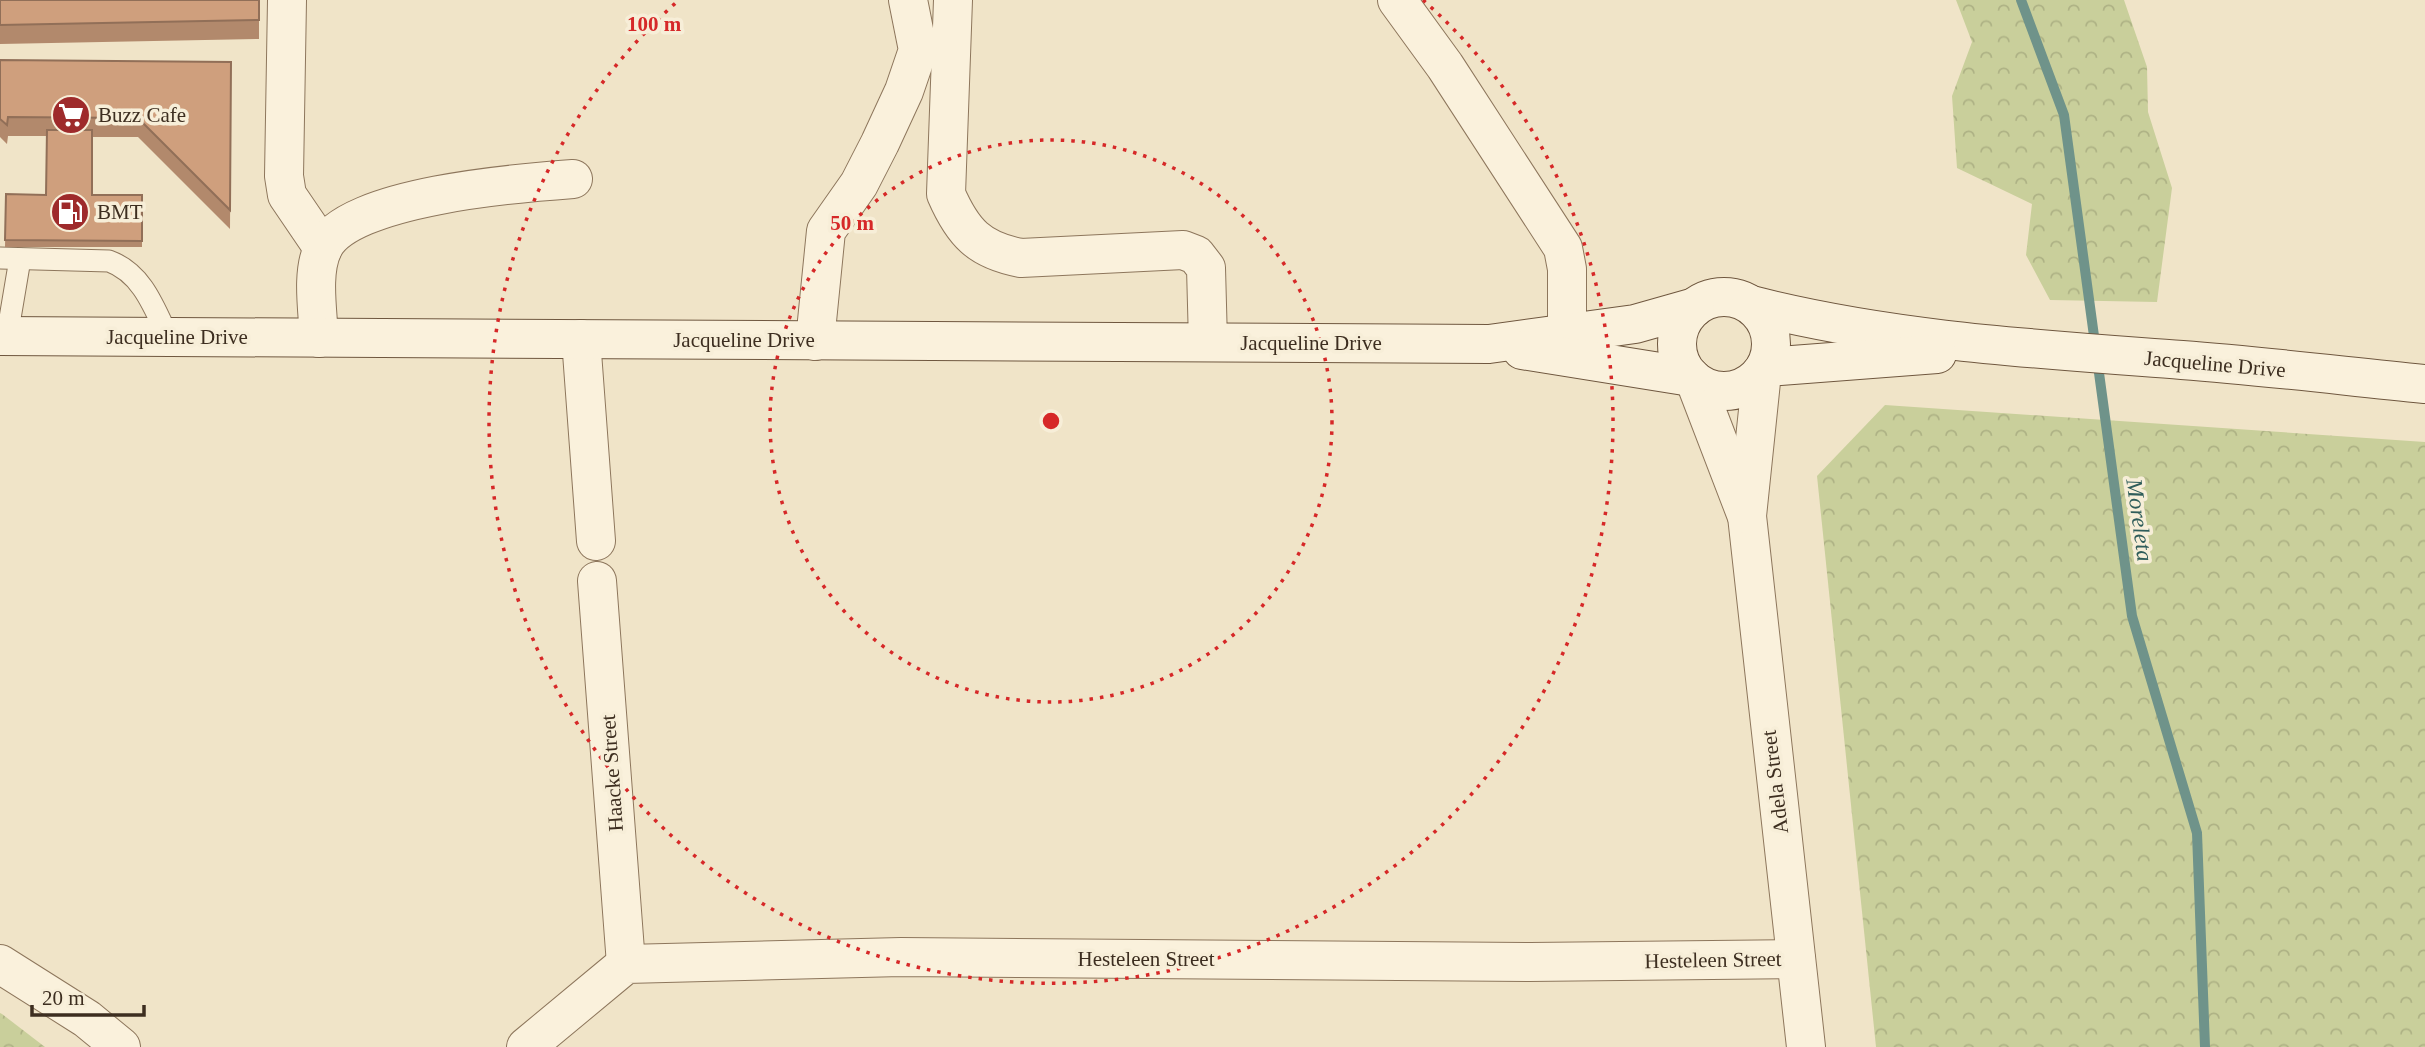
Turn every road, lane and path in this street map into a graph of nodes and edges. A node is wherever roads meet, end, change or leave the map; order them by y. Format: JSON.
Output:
{"nodes":[{"id":1,"x":287,"y":0,"type":"edge"},
{"id":2,"x":908,"y":0,"type":"edge"},
{"id":3,"x":953,"y":0,"type":"edge"},
{"id":4,"x":1397,"y":0,"type":"edge"},
{"id":5,"x":573,"y":179,"type":"dead end"},
{"id":6,"x":323,"y":248,"type":"junction"},
{"id":7,"x":10,"y":258,"type":"edge"},
{"id":8,"x":1751,"y":305,"type":"junction"},
{"id":9,"x":1695,"y":307,"type":"junction"},
{"id":10,"x":1567,"y":334,"type":"junction"},
{"id":11,"x":3,"y":336,"type":"edge"},
{"id":12,"x":168,"y":337,"type":"junction"},
{"id":13,"x":318,"y":338,"type":"junction"},
{"id":14,"x":581,"y":340,"type":"junction"},
{"id":15,"x":815,"y":341,"type":"junction"},
{"id":16,"x":1208,"y":342,"type":"junction"},
{"id":17,"x":1489,"y":344,"type":"junction"},
{"id":18,"x":2005,"y":348,"type":"junction"},
{"id":19,"x":1764,"y":370,"type":"junction"},
{"id":20,"x":1693,"y":379,"type":"junction"},
{"id":21,"x":2425,"y":384,"type":"edge"},
{"id":22,"x":1747,"y":516,"type":"junction"},
{"id":23,"x":596,"y":541,"type":"dead end"},
{"id":24,"x":597,"y":581,"type":"dead end"},
{"id":25,"x":1796,"y":959,"type":"junction"},
{"id":26,"x":0,"y":964,"type":"edge"},
{"id":27,"x":626,"y":964,"type":"junction"},
{"id":28,"x":121,"y":1047,"type":"edge"},
{"id":29,"x":526,"y":1047,"type":"edge"},
{"id":30,"x":1806,"y":1047,"type":"edge"}],
"edges":[{"from":1,"to":6,"type":"street"},
{"from":2,"to":15,"type":"street"},
{"from":3,"to":16,"type":"street"},
{"from":4,"to":10,"type":"street"},
{"from":5,"to":6,"type":"street"},
{"from":6,"to":13,"type":"street"},
{"from":7,"to":11,"type":"lane"},
{"from":7,"to":12,"type":"lane"},
{"from":8,"to":9,"type":"street"},
{"from":8,"to":18,"type":"street","name":"Jacqueline Drive"},
{"from":8,"to":19,"type":"street"},
{"from":9,"to":10,"type":"street","name":"Jacqueline Drive"},
{"from":9,"to":20,"type":"street"},
{"from":10,"to":17,"type":"street","name":"Jacqueline Drive"},
{"from":11,"to":12,"type":"street","name":"Jacqueline Drive"},
{"from":12,"to":13,"type":"street","name":"Jacqueline Drive"},
{"from":13,"to":14,"type":"street","name":"Jacqueline Drive"},
{"from":14,"to":15,"type":"street","name":"Jacqueline Drive"},
{"from":14,"to":23,"type":"street"},
{"from":15,"to":16,"type":"street","name":"Jacqueline Drive"},
{"from":16,"to":17,"type":"street","name":"Jacqueline Drive"},
{"from":17,"to":20,"type":"street","name":"Jacqueline Drive"},
{"from":18,"to":19,"type":"street","name":"Jacqueline Drive"},
{"from":18,"to":21,"type":"street","name":"Jacqueline Drive"},
{"from":19,"to":20,"type":"street"},
{"from":19,"to":22,"type":"street","name":"Adela Street"},
{"from":20,"to":22,"type":"street","name":"Adela Street"},
{"from":22,"to":25,"type":"street","name":"Adela Street"},
{"from":24,"to":27,"type":"street","name":"Haacke Street"},
{"from":25,"to":27,"type":"street","name":"Hesteleen Street"},
{"from":25,"to":30,"type":"street","name":"Adela Street"},
{"from":26,"to":28,"type":"street"},
{"from":27,"to":29,"type":"street"}]}
